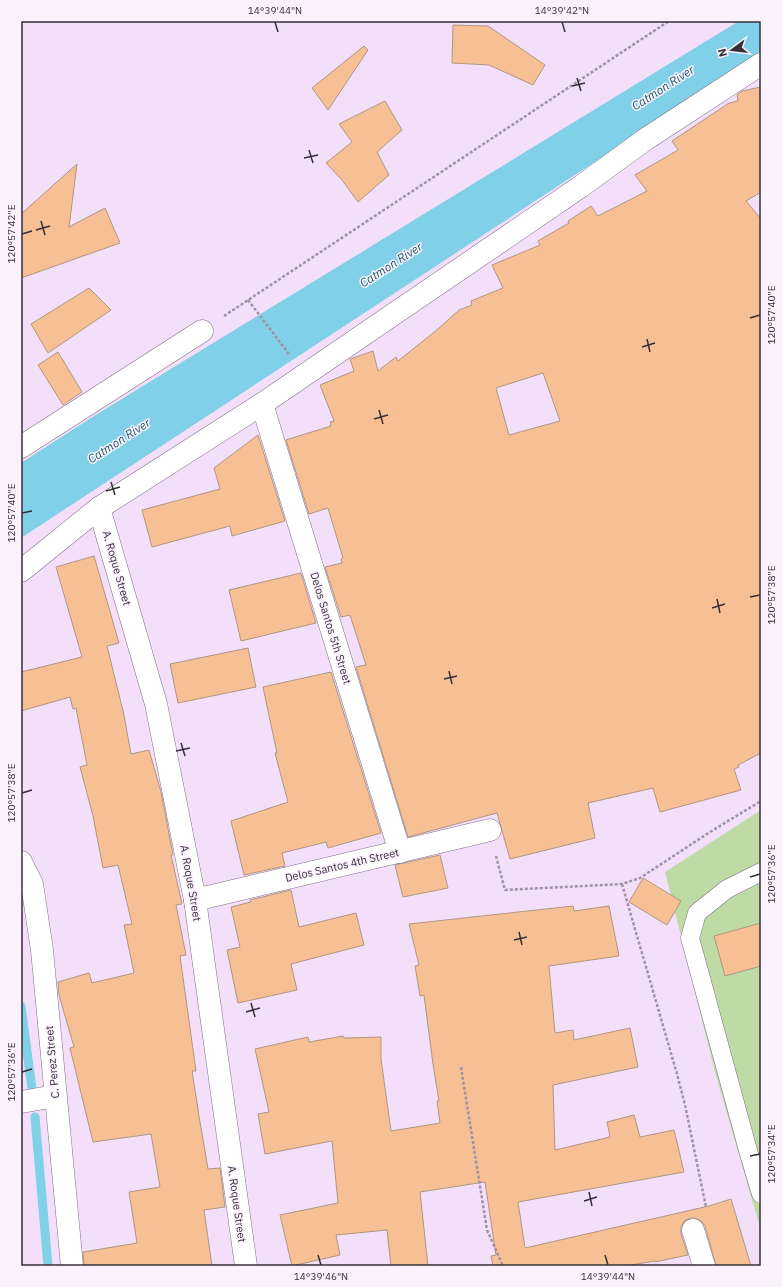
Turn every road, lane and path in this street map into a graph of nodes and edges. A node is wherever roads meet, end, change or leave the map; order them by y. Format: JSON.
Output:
{"nodes":[{"id":1,"x":669,"y":21,"type":"edge"},
{"id":2,"x":761,"y":64,"type":"edge"},
{"id":3,"x":249,"y":301,"type":"junction"},
{"id":4,"x":202,"y":331,"type":"joint"},
{"id":5,"x":290,"y":355,"type":"dead end"},
{"id":6,"x":262,"y":404,"type":"junction"},
{"id":7,"x":21,"y":447,"type":"edge"},
{"id":8,"x":99,"y":508,"type":"junction"},
{"id":9,"x":21,"y":571,"type":"edge"},
{"id":10,"x":761,"y":801,"type":"edge"},
{"id":11,"x":490,"y":830,"type":"joint"},
{"id":12,"x":400,"y":852,"type":"junction"},
{"id":13,"x":21,"y":862,"type":"edge"},
{"id":14,"x":761,"y":872,"type":"edge"},
{"id":15,"x":622,"y":884,"type":"junction"},
{"id":16,"x":195,"y":900,"type":"junction"},
{"id":17,"x":461,"y":1068,"type":"dead end"},
{"id":18,"x":55,"y":1096,"type":"junction"},
{"id":19,"x":21,"y":1102,"type":"edge"},
{"id":20,"x":761,"y":1194,"type":"edge"},
{"id":21,"x":693,"y":1230,"type":"joint"},
{"id":22,"x":72,"y":1266,"type":"edge"},
{"id":23,"x":246,"y":1266,"type":"edge"},
{"id":24,"x":503,"y":1266,"type":"edge"},
{"id":25,"x":704,"y":1266,"type":"edge"}],
"edges":[{"from":1,"to":3,"type":"path"},
{"from":2,"to":6,"type":"street"},
{"from":3,"to":4,"type":"path"},
{"from":3,"to":5,"type":"path"},
{"from":4,"to":7,"type":"street"},
{"from":6,"to":8,"type":"street"},
{"from":6,"to":12,"type":"street","name":"Delos Santos 5th Street"},
{"from":8,"to":9,"type":"street"},
{"from":8,"to":16,"type":"street","name":"A. Roque Street"},
{"from":10,"to":15,"type":"path"},
{"from":11,"to":12,"type":"street","name":"Delos Santos 4th Street"},
{"from":11,"to":15,"type":"path"},
{"from":12,"to":16,"type":"street","name":"Delos Santos 4th Street"},
{"from":13,"to":18,"type":"street","name":"C. Perez Street"},
{"from":14,"to":20,"type":"lane"},
{"from":15,"to":21,"type":"path"},
{"from":16,"to":23,"type":"street","name":"A. Roque Street"},
{"from":17,"to":24,"type":"path"},
{"from":18,"to":19,"type":"street"},
{"from":18,"to":22,"type":"street","name":"C. Perez Street"},
{"from":21,"to":25,"type":"street"}]}
